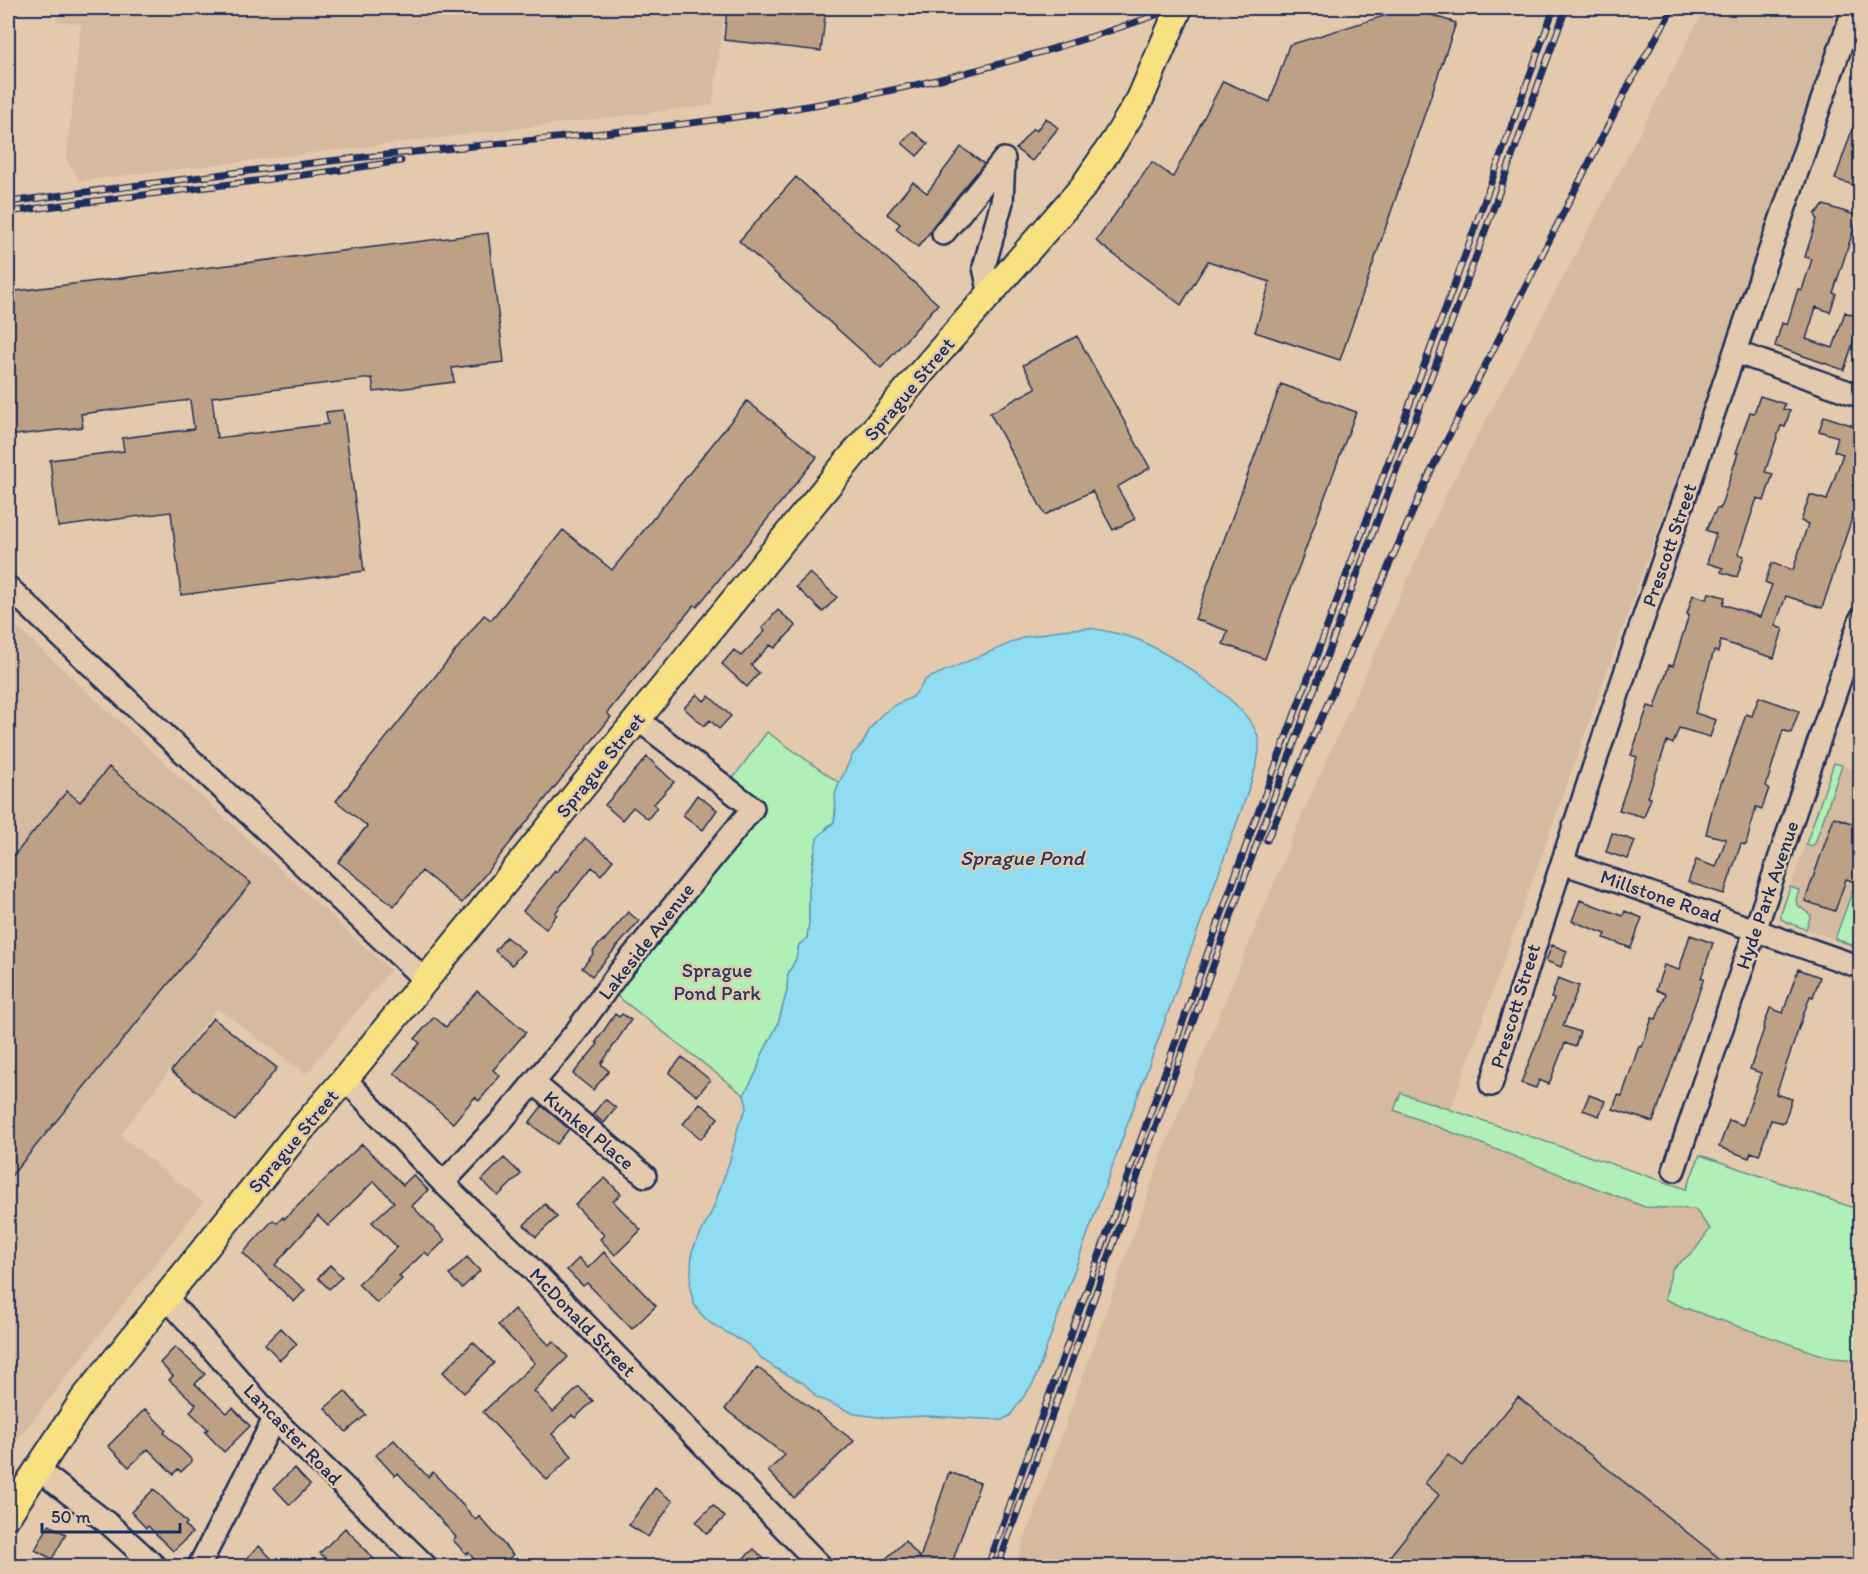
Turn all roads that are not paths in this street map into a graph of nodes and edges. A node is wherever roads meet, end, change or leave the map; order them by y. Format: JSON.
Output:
{"nodes":[{"id":1,"x":1179,"y":8,"type":"edge"},
{"id":2,"x":1854,"y":8,"type":"edge"},
{"id":3,"x":943,"y":234,"type":"dead end"},
{"id":4,"x":990,"y":294,"type":"junction"},
{"id":5,"x":1735,"y":352,"type":"junction"},
{"id":6,"x":1860,"y":396,"type":"edge"},
{"id":7,"x":8,"y":587,"type":"edge"},
{"id":8,"x":1860,"y":620,"type":"edge"},
{"id":9,"x":1857,"y":643,"type":"edge"},
{"id":10,"x":637,"y":719,"type":"junction"},
{"id":11,"x":1562,"y":863,"type":"junction"},
{"id":12,"x":1755,"y":930,"type":"junction"},
{"id":13,"x":1860,"y":966,"type":"edge"},
{"id":14,"x":425,"y":980,"type":"junction"},
{"id":15,"x":345,"y":1079,"type":"junction"},
{"id":16,"x":534,"y":1083,"type":"junction"},
{"id":17,"x":1491,"y":1085,"type":"dead end"},
{"id":18,"x":1674,"y":1170,"type":"dead end"},
{"id":19,"x":645,"y":1176,"type":"dead end"},
{"id":20,"x":443,"y":1183,"type":"junction"},
{"id":21,"x":165,"y":1296,"type":"junction"},
{"id":22,"x":274,"y":1419,"type":"junction"},
{"id":23,"x":37,"y":1469,"type":"junction"},
{"id":24,"x":8,"y":1515,"type":"edge"},
{"id":25,"x":155,"y":1566,"type":"edge"},
{"id":26,"x":199,"y":1566,"type":"edge"},
{"id":27,"x":426,"y":1566,"type":"edge"},
{"id":28,"x":821,"y":1566,"type":"edge"}],
"edges":[{"from":1,"to":4,"type":"main road","name":"Sprague Street"},
{"from":2,"to":5,"type":"street","name":"Prescott Street"},
{"from":3,"to":4,"type":"street"},
{"from":4,"to":10,"type":"main road","name":"Sprague Street"},
{"from":5,"to":6,"type":"street"},
{"from":5,"to":11,"type":"street","name":"Prescott Street"},
{"from":7,"to":14,"type":"street"},
{"from":8,"to":9,"type":"street","name":"Hyde Park Avenue"},
{"from":9,"to":12,"type":"street","name":"Hyde Park Avenue"},
{"from":10,"to":14,"type":"main road","name":"Sprague Street"},
{"from":10,"to":16,"type":"street","name":"Lakeside Avenue"},
{"from":11,"to":12,"type":"street","name":"Millstone Road"},
{"from":11,"to":17,"type":"street","name":"Prescott Street"},
{"from":12,"to":13,"type":"street","name":"Millstone Road"},
{"from":12,"to":18,"type":"street","name":"Hyde Park Avenue"},
{"from":14,"to":15,"type":"main road","name":"Sprague Street"},
{"from":15,"to":20,"type":"street","name":"McDonald Street"},
{"from":15,"to":21,"type":"main road","name":"Sprague Street"},
{"from":16,"to":19,"type":"street","name":"Kunkel Place"},
{"from":16,"to":20,"type":"street","name":"Lakeside Avenue"},
{"from":20,"to":28,"type":"street","name":"McDonald Street"},
{"from":21,"to":22,"type":"street","name":"Lancaster Road"},
{"from":21,"to":23,"type":"main road","name":"Sprague Street"},
{"from":22,"to":26,"type":"street"},
{"from":22,"to":27,"type":"street","name":"Lancaster Road"},
{"from":23,"to":24,"type":"main road","name":"Sprague Street"},
{"from":23,"to":25,"type":"street"}]}
